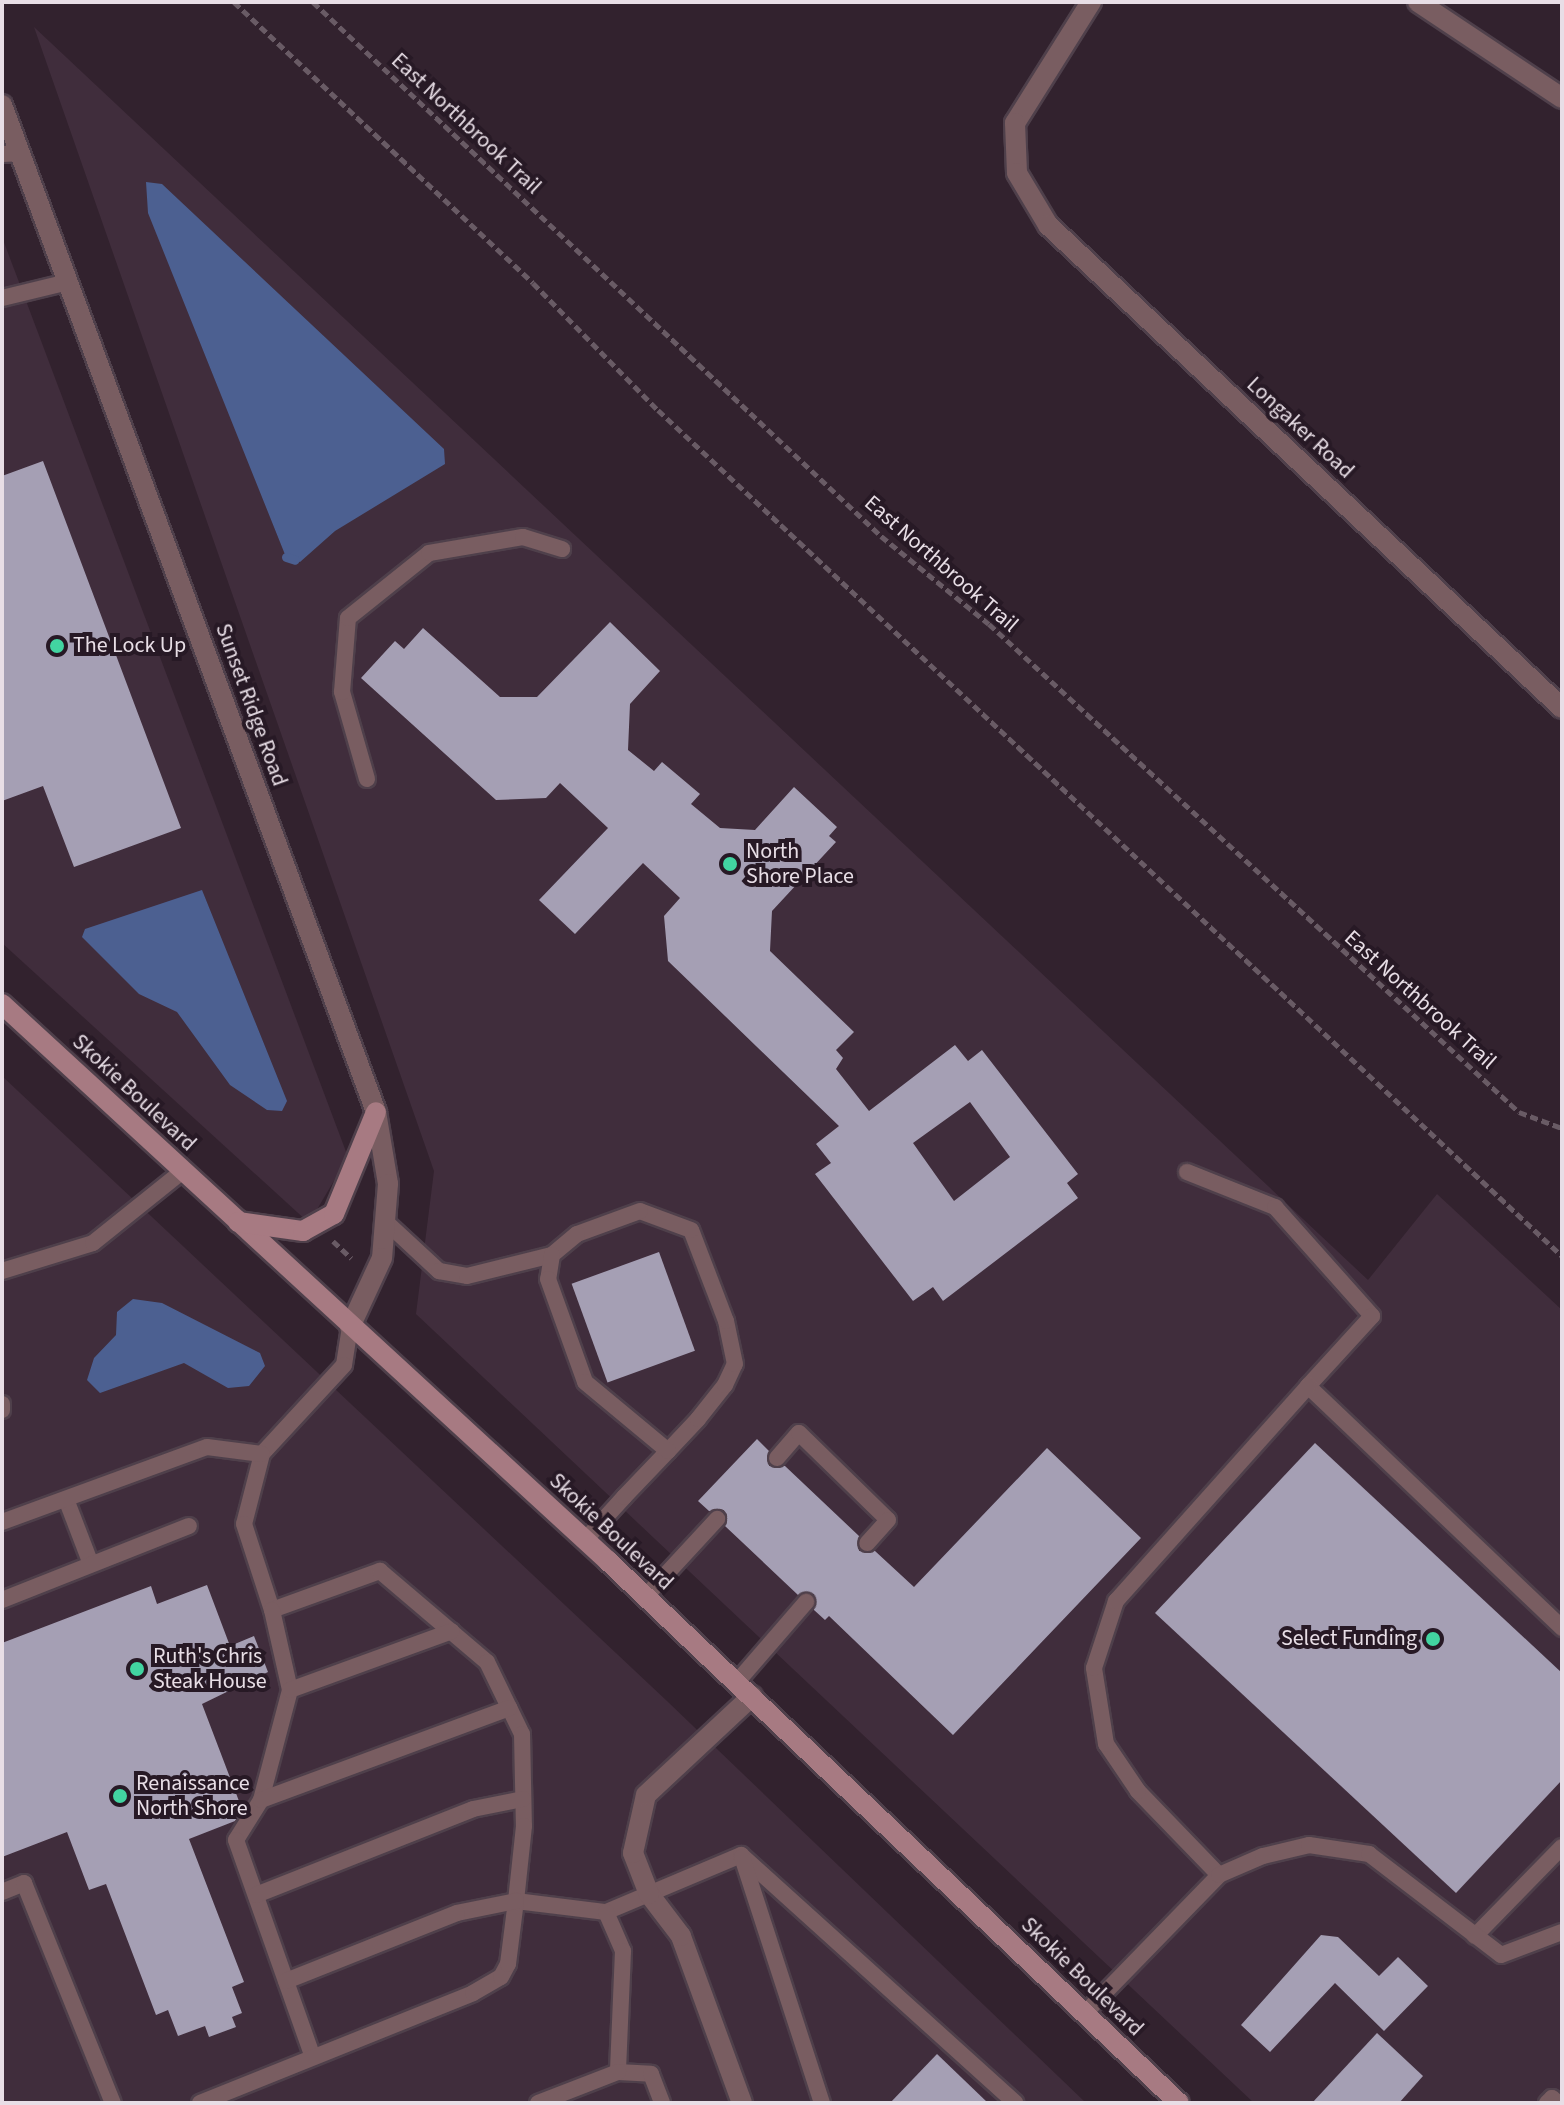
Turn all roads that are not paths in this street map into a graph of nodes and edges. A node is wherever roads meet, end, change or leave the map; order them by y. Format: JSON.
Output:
{"nodes":[{"id":1,"x":1091,"y":2,"type":"edge"},
{"id":2,"x":1418,"y":2,"type":"edge"},
{"id":3,"x":1562,"y":98,"type":"edge"},
{"id":4,"x":2,"y":105,"type":"edge"},
{"id":5,"x":11,"y":154,"type":"edge"},
{"id":6,"x":68,"y":282,"type":"junction"},
{"id":7,"x":2,"y":298,"type":"edge"},
{"id":8,"x":562,"y":549,"type":"dead end"},
{"id":9,"x":1562,"y":708,"type":"edge"},
{"id":10,"x":367,"y":779,"type":"dead end"},
{"id":11,"x":2,"y":1004,"type":"edge"},
{"id":12,"x":376,"y":1112,"type":"junction"},
{"id":13,"x":183,"y":1171,"type":"junction"},
{"id":14,"x":1187,"y":1172,"type":"dead end"},
{"id":15,"x":385,"y":1221,"type":"junction"},
{"id":16,"x":237,"y":1222,"type":"junction"},
{"id":17,"x":552,"y":1255,"type":"junction"},
{"id":18,"x":2,"y":1271,"type":"edge"},
{"id":19,"x":350,"y":1327,"type":"junction"},
{"id":20,"x":1308,"y":1386,"type":"junction"},
{"id":21,"x":668,"y":1451,"type":"junction"},
{"id":22,"x":262,"y":1454,"type":"junction"},
{"id":23,"x":777,"y":1458,"type":"dead end"},
{"id":24,"x":66,"y":1499,"type":"junction"},
{"id":25,"x":717,"y":1519,"type":"dead end"},
{"id":26,"x":2,"y":1522,"type":"edge"},
{"id":27,"x":189,"y":1526,"type":"dead end"},
{"id":28,"x":585,"y":1540,"type":"junction"},
{"id":29,"x":867,"y":1543,"type":"dead end"},
{"id":30,"x":91,"y":1564,"type":"junction"},
{"id":31,"x":646,"y":1596,"type":"junction"},
{"id":32,"x":2,"y":1600,"type":"edge"},
{"id":33,"x":806,"y":1602,"type":"dead end"},
{"id":34,"x":272,"y":1610,"type":"junction"},
{"id":35,"x":1562,"y":1628,"type":"edge"},
{"id":36,"x":452,"y":1631,"type":"junction"},
{"id":37,"x":744,"y":1689,"type":"junction"},
{"id":38,"x":290,"y":1690,"type":"junction"},
{"id":39,"x":510,"y":1708,"type":"junction"},
{"id":40,"x":523,"y":1799,"type":"junction"},
{"id":41,"x":261,"y":1800,"type":"junction"},
{"id":42,"x":1562,"y":1847,"type":"edge"},
{"id":43,"x":741,"y":1855,"type":"junction"},
{"id":44,"x":1219,"y":1875,"type":"junction"},
{"id":45,"x":2,"y":1892,"type":"edge"},
{"id":46,"x":649,"y":1894,"type":"junction"},
{"id":47,"x":256,"y":1895,"type":"junction"},
{"id":48,"x":516,"y":1901,"type":"junction"},
{"id":49,"x":606,"y":1912,"type":"junction"},
{"id":50,"x":1562,"y":1932,"type":"edge"},
{"id":51,"x":1475,"y":1936,"type":"junction"},
{"id":52,"x":286,"y":1981,"type":"junction"},
{"id":53,"x":1085,"y":2013,"type":"junction"},
{"id":54,"x":313,"y":2057,"type":"junction"},
{"id":55,"x":618,"y":2072,"type":"junction"},
{"id":56,"x":241,"y":2086,"type":"junction"},
{"id":57,"x":113,"y":2103,"type":"edge"},
{"id":58,"x":200,"y":2103,"type":"edge"},
{"id":59,"x":247,"y":2103,"type":"edge"},
{"id":60,"x":538,"y":2103,"type":"edge"},
{"id":61,"x":662,"y":2103,"type":"edge"},
{"id":62,"x":742,"y":2103,"type":"edge"},
{"id":63,"x":822,"y":2103,"type":"edge"},
{"id":64,"x":1015,"y":2103,"type":"edge"},
{"id":65,"x":1179,"y":2103,"type":"edge"},
{"id":66,"x":1547,"y":2103,"type":"edge"},
{"id":67,"x":1558,"y":2103,"type":"edge"}],
"edges":[{"from":1,"to":9,"type":"street","name":"Longaker Road"},
{"from":2,"to":3,"type":"street"},
{"from":4,"to":5,"type":"street","name":"Sunset Ridge Road"},
{"from":5,"to":6,"type":"street","name":"Sunset Ridge Road"},
{"from":6,"to":7,"type":"lane"},
{"from":6,"to":12,"type":"street","name":"Sunset Ridge Road"},
{"from":8,"to":10,"type":"lane"},
{"from":11,"to":13,"type":"main road","name":"Skokie Boulevard"},
{"from":12,"to":15,"type":"street","name":"Sunset Ridge Road"},
{"from":12,"to":16,"type":"main road"},
{"from":13,"to":16,"type":"main road","name":"Skokie Boulevard"},
{"from":13,"to":18,"type":"lane"},
{"from":14,"to":20,"type":"lane"},
{"from":15,"to":17,"type":"lane"},
{"from":15,"to":19,"type":"street","name":"Sunset Ridge Road"},
{"from":16,"to":19,"type":"main road","name":"Skokie Boulevard"},
{"from":17,"to":21,"type":"lane"},
{"from":17,"to":21,"type":"lane"},
{"from":19,"to":22,"type":"lane"},
{"from":19,"to":28,"type":"main road","name":"Skokie Boulevard"},
{"from":20,"to":35,"type":"lane"},
{"from":20,"to":44,"type":"lane"},
{"from":21,"to":28,"type":"lane"},
{"from":22,"to":24,"type":"lane"},
{"from":22,"to":34,"type":"lane"},
{"from":23,"to":29,"type":"lane"},
{"from":24,"to":26,"type":"lane"},
{"from":24,"to":30,"type":"lane"},
{"from":25,"to":31,"type":"lane"},
{"from":27,"to":30,"type":"lane"},
{"from":28,"to":31,"type":"main road","name":"Skokie Boulevard"},
{"from":30,"to":32,"type":"lane"},
{"from":31,"to":37,"type":"main road","name":"Skokie Boulevard"},
{"from":33,"to":37,"type":"lane"},
{"from":34,"to":36,"type":"lane"},
{"from":34,"to":38,"type":"lane"},
{"from":36,"to":38,"type":"lane"},
{"from":36,"to":39,"type":"lane"},
{"from":37,"to":46,"type":"street"},
{"from":37,"to":53,"type":"main road","name":"Skokie Boulevard"},
{"from":38,"to":41,"type":"lane"},
{"from":39,"to":40,"type":"lane"},
{"from":39,"to":41,"type":"lane"},
{"from":40,"to":47,"type":"lane"},
{"from":40,"to":48,"type":"lane"},
{"from":41,"to":47,"type":"lane"},
{"from":42,"to":51,"type":"lane"},
{"from":43,"to":46,"type":"lane"},
{"from":43,"to":63,"type":"lane"},
{"from":43,"to":64,"type":"lane"},
{"from":44,"to":51,"type":"lane"},
{"from":44,"to":53,"type":"lane"},
{"from":45,"to":57,"type":"lane"},
{"from":46,"to":49,"type":"lane"},
{"from":46,"to":62,"type":"street"},
{"from":47,"to":52,"type":"lane"},
{"from":48,"to":49,"type":"lane"},
{"from":48,"to":52,"type":"lane"},
{"from":48,"to":54,"type":"lane"},
{"from":49,"to":55,"type":"lane"},
{"from":50,"to":51,"type":"lane"},
{"from":52,"to":54,"type":"lane"},
{"from":53,"to":65,"type":"main road","name":"Skokie Boulevard"},
{"from":54,"to":56,"type":"lane"},
{"from":55,"to":60,"type":"lane"},
{"from":55,"to":61,"type":"lane"},
{"from":56,"to":58,"type":"lane"},
{"from":56,"to":59,"type":"lane"},
{"from":66,"to":67,"type":"lane"}]}
